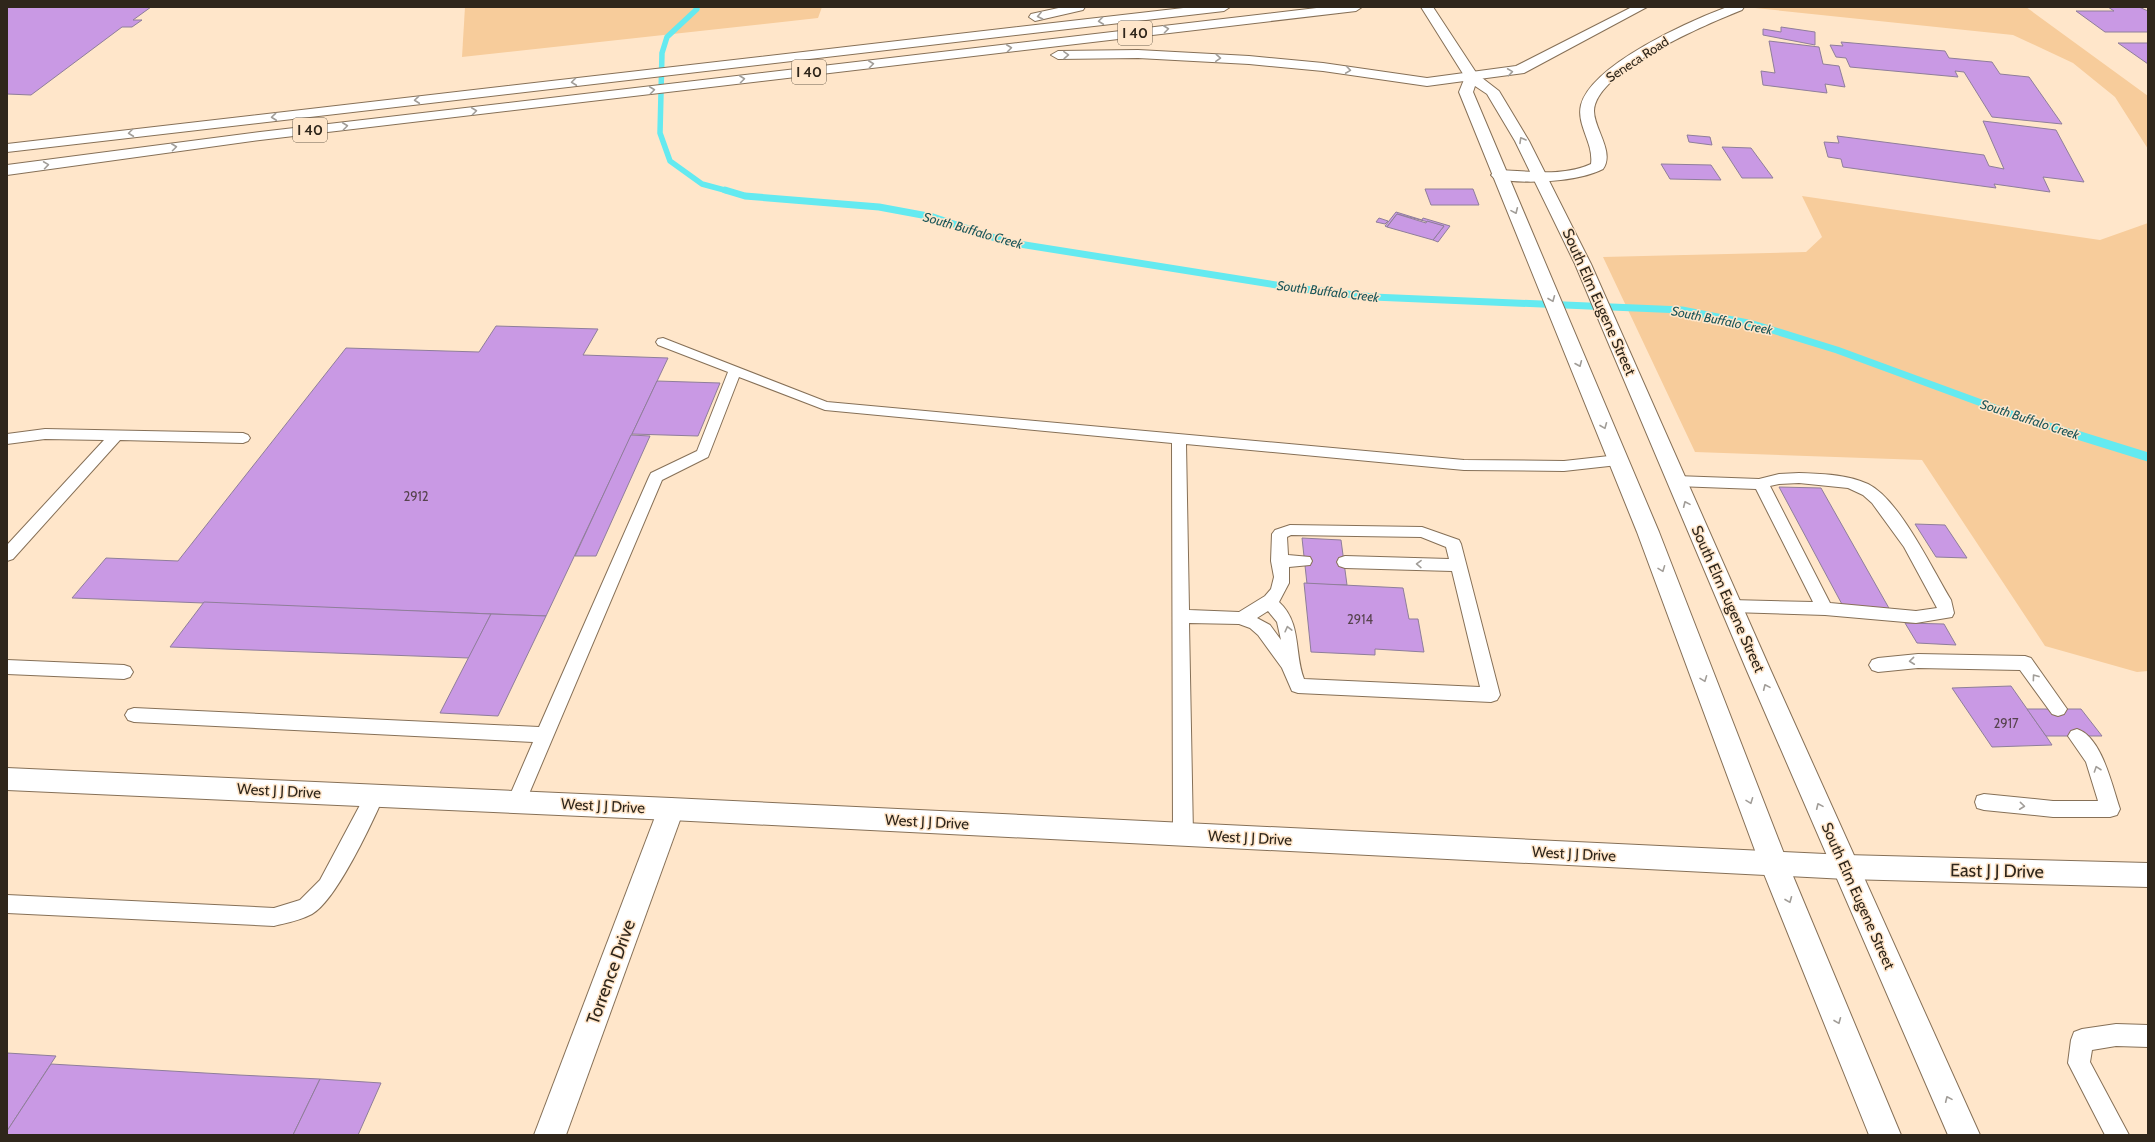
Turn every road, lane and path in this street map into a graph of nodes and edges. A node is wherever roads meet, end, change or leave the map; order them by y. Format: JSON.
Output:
{"nodes":[{"id":1,"x":1078,"y":7,"type":"edge"},
{"id":2,"x":1224,"y":7,"type":"edge"},
{"id":3,"x":1356,"y":7,"type":"edge"},
{"id":4,"x":1427,"y":7,"type":"edge"},
{"id":5,"x":1641,"y":7,"type":"edge"},
{"id":6,"x":1738,"y":7,"type":"edge"},
{"id":7,"x":908,"y":44,"type":"junction"},
{"id":8,"x":915,"y":59,"type":"junction"},
{"id":9,"x":1472,"y":77,"type":"junction"},
{"id":10,"x":7,"y":148,"type":"edge"},
{"id":11,"x":7,"y":170,"type":"edge"},
{"id":12,"x":1499,"y":175,"type":"junction"},
{"id":13,"x":1539,"y":175,"type":"junction"},
{"id":14,"x":662,"y":342,"type":"dead end"},
{"id":15,"x":735,"y":371,"type":"junction"},
{"id":16,"x":117,"y":435,"type":"junction"},
{"id":17,"x":243,"y":438,"type":"dead end"},
{"id":18,"x":7,"y":439,"type":"edge"},
{"id":19,"x":1179,"y":439,"type":"junction"},
{"id":20,"x":1618,"y":460,"type":"junction"},
{"id":21,"x":1676,"y":481,"type":"junction"},
{"id":22,"x":1761,"y":484,"type":"junction"},
{"id":23,"x":7,"y":555,"type":"edge"},
{"id":24,"x":1279,"y":561,"type":"junction"},
{"id":25,"x":1304,"y":561,"type":"dead end"},
{"id":26,"x":1345,"y":562,"type":"dead end"},
{"id":27,"x":1458,"y":565,"type":"junction"},
{"id":28,"x":1268,"y":601,"type":"junction"},
{"id":29,"x":1731,"y":606,"type":"junction"},
{"id":30,"x":1825,"y":609,"type":"junction"},
{"id":31,"x":1181,"y":616,"type":"junction"},
{"id":32,"x":1240,"y":618,"type":"junction"},
{"id":33,"x":1290,"y":665,"type":"junction"},
{"id":34,"x":1878,"y":665,"type":"dead end"},
{"id":35,"x":7,"y":667,"type":"edge"},
{"id":36,"x":124,"y":672,"type":"dead end"},
{"id":37,"x":2058,"y":709,"type":"dead end"},
{"id":38,"x":134,"y":714,"type":"dead end"},
{"id":39,"x":545,"y":735,"type":"junction"},
{"id":40,"x":2077,"y":736,"type":"dead end"},
{"id":41,"x":7,"y":779,"type":"edge"},
{"id":42,"x":375,"y":796,"type":"junction"},
{"id":43,"x":516,"y":802,"type":"junction"},
{"id":44,"x":1984,"y":802,"type":"dead end"},
{"id":45,"x":671,"y":809,"type":"junction"},
{"id":46,"x":1184,"y":835,"type":"junction"},
{"id":47,"x":1774,"y":864,"type":"junction"},
{"id":48,"x":1846,"y":867,"type":"junction"},
{"id":49,"x":2148,"y":875,"type":"edge"},
{"id":50,"x":7,"y":904,"type":"edge"},
{"id":51,"x":2148,"y":1036,"type":"edge"},
{"id":52,"x":550,"y":1135,"type":"edge"},
{"id":53,"x":1885,"y":1135,"type":"edge"},
{"id":54,"x":1964,"y":1135,"type":"edge"},
{"id":55,"x":2117,"y":1135,"type":"edge"}],
"edges":[{"from":1,"to":7,"type":"main road","one_way":true},
{"from":2,"to":7,"type":"main road","number":"I 40","one_way":true},
{"from":8,"to":3,"type":"main road","number":"I 40","one_way":true},
{"from":4,"to":9,"type":"main road","name":"South Elm Eugene Street"},
{"from":9,"to":5,"type":"main road","one_way":true},
{"from":6,"to":13,"type":"main road","name":"Seneca Road"},
{"from":7,"to":10,"type":"main road","number":"I 40","one_way":true},
{"from":8,"to":9,"type":"main road","one_way":true},
{"from":11,"to":8,"type":"main road","number":"I 40","one_way":true},
{"from":9,"to":12,"type":"main road"},
{"from":13,"to":9,"type":"main road","name":"South Elm Eugene Street","one_way":true},
{"from":12,"to":13,"type":"main road","name":"Seneca Road"},
{"from":12,"to":20,"type":"main road","one_way":true},
{"from":13,"to":21,"type":"main road","name":"South Elm Eugene Street"},
{"from":14,"to":15,"type":"lane"},
{"from":15,"to":19,"type":"lane"},
{"from":15,"to":39,"type":"lane"},
{"from":16,"to":17,"type":"lane"},
{"from":16,"to":18,"type":"lane"},
{"from":16,"to":23,"type":"lane"},
{"from":19,"to":20,"type":"lane"},
{"from":19,"to":31,"type":"lane"},
{"from":20,"to":47,"type":"main road","one_way":true},
{"from":21,"to":22,"type":"lane"},
{"from":29,"to":21,"type":"main road","name":"South Elm Eugene Street","one_way":true},
{"from":22,"to":30,"type":"lane"},
{"from":22,"to":30,"type":"lane"},
{"from":24,"to":25,"type":"lane"},
{"from":24,"to":27,"type":"lane"},
{"from":24,"to":28,"type":"lane"},
{"from":27,"to":26,"type":"lane","one_way":true},
{"from":27,"to":33,"type":"lane"},
{"from":28,"to":32,"type":"lane"},
{"from":33,"to":28,"type":"lane","one_way":true},
{"from":29,"to":30,"type":"lane"},
{"from":48,"to":29,"type":"main road","name":"South Elm Eugene Street","one_way":true},
{"from":31,"to":32,"type":"lane"},
{"from":31,"to":46,"type":"lane"},
{"from":32,"to":33,"type":"lane"},
{"from":37,"to":34,"type":"lane","one_way":true},
{"from":35,"to":36,"type":"lane"},
{"from":38,"to":39,"type":"lane"},
{"from":39,"to":43,"type":"lane"},
{"from":44,"to":40,"type":"lane","one_way":true},
{"from":41,"to":42,"type":"main road","name":"West J J Drive"},
{"from":42,"to":43,"type":"main road","name":"West J J Drive"},
{"from":42,"to":50,"type":"lane"},
{"from":43,"to":45,"type":"main road","name":"West J J Drive"},
{"from":45,"to":46,"type":"main road","name":"West J J Drive"},
{"from":45,"to":52,"type":"main road","name":"Torrence Drive"},
{"from":46,"to":47,"type":"main road","name":"West J J Drive"},
{"from":47,"to":48,"type":"main road","name":"West J J Drive"},
{"from":47,"to":53,"type":"main road","one_way":true},
{"from":48,"to":49,"type":"main road","name":"East J J Drive"},
{"from":54,"to":48,"type":"main road","name":"South Elm Eugene Street","one_way":true},
{"from":51,"to":55,"type":"lane"}]}
